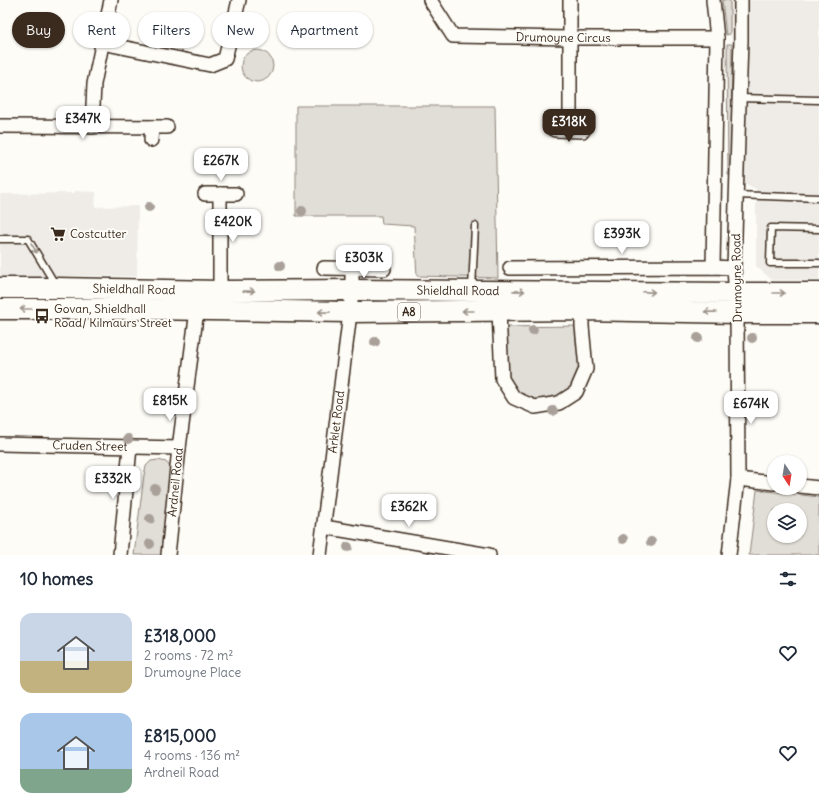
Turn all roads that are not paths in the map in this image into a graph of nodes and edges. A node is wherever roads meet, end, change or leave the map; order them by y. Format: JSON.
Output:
{"nodes":[{"id":1,"x":111,"y":0,"type":"edge"},
{"id":2,"x":239,"y":0,"type":"edge"},
{"id":3,"x":430,"y":0,"type":"edge"},
{"id":4,"x":570,"y":0,"type":"edge"},
{"id":5,"x":713,"y":0,"type":"edge"},
{"id":6,"x":741,"y":0,"type":"edge"},
{"id":7,"x":108,"y":12,"type":"edge"},
{"id":8,"x":570,"y":38,"type":"junction"},
{"id":9,"x":717,"y":38,"type":"junction"},
{"id":10,"x":101,"y":48,"type":"edge"},
{"id":11,"x":127,"y":48,"type":"edge"},
{"id":12,"x":739,"y":98,"type":"junction"},
{"id":13,"x":819,"y":100,"type":"edge"},
{"id":14,"x":0,"y":126,"type":"edge"},
{"id":15,"x":92,"y":127,"type":"junction"},
{"id":16,"x":152,"y":127,"type":"junction"},
{"id":17,"x":167,"y":127,"type":"dead end"},
{"id":18,"x":555,"y":130,"type":"dead end"},
{"id":19,"x":151,"y":140,"type":"dead end"},
{"id":20,"x":205,"y":194,"type":"dead end"},
{"id":21,"x":220,"y":194,"type":"junction"},
{"id":22,"x":236,"y":194,"type":"dead end"},
{"id":23,"x":736,"y":195,"type":"junction"},
{"id":24,"x":819,"y":198,"type":"edge"},
{"id":25,"x":475,"y":226,"type":"dead end"},
{"id":26,"x":819,"y":229,"type":"edge"},
{"id":27,"x":0,"y":239,"type":"edge"},
{"id":28,"x":819,"y":263,"type":"edge"},
{"id":29,"x":713,"y":267,"type":"junction"},
{"id":30,"x":324,"y":268,"type":"dead end"},
{"id":31,"x":352,"y":268,"type":"junction"},
{"id":32,"x":384,"y":268,"type":"dead end"},
{"id":33,"x":510,"y":268,"type":"dead end"},
{"id":34,"x":734,"y":268,"type":"junction"},
{"id":35,"x":0,"y":288,"type":"edge"},
{"id":36,"x":57,"y":288,"type":"junction"},
{"id":37,"x":197,"y":290,"type":"junction"},
{"id":38,"x":352,"y":290,"type":"junction"},
{"id":39,"x":472,"y":290,"type":"junction"},
{"id":40,"x":220,"y":291,"type":"junction"},
{"id":41,"x":736,"y":293,"type":"junction"},
{"id":42,"x":819,"y":293,"type":"edge"},
{"id":43,"x":0,"y":309,"type":"edge"},
{"id":44,"x":197,"y":310,"type":"junction"},
{"id":45,"x":582,"y":310,"type":"junction"},
{"id":46,"x":499,"y":311,"type":"junction"},
{"id":47,"x":350,"y":312,"type":"junction"},
{"id":48,"x":737,"y":313,"type":"junction"},
{"id":49,"x":819,"y":313,"type":"edge"},
{"id":50,"x":0,"y":444,"type":"edge"},
{"id":51,"x":130,"y":447,"type":"junction"},
{"id":52,"x":179,"y":448,"type":"junction"},
{"id":53,"x":738,"y":480,"type":"junction"},
{"id":54,"x":767,"y":482,"type":"edge"},
{"id":55,"x":807,"y":487,"type":"edge"},
{"id":56,"x":819,"y":488,"type":"edge"},
{"id":57,"x":324,"y":526,"type":"junction"},
{"id":58,"x":120,"y":555,"type":"edge"},
{"id":59,"x":168,"y":555,"type":"edge"},
{"id":60,"x":320,"y":555,"type":"edge"},
{"id":61,"x":490,"y":555,"type":"edge"},
{"id":62,"x":729,"y":555,"type":"edge"}],
"edges":[{"from":1,"to":7,"type":"street"},
{"from":2,"to":11,"type":"street"},
{"from":3,"to":8,"type":"street","name":"Drumoyne Circus"},
{"from":4,"to":8,"type":"street"},
{"from":5,"to":9,"type":"street","name":"Drumoyne Road"},
{"from":6,"to":12,"type":"street","name":"Drumoyne Road"},
{"from":8,"to":9,"type":"street","name":"Drumoyne Circus"},
{"from":8,"to":18,"type":"street"},
{"from":9,"to":29,"type":"street","name":"Drumoyne Road"},
{"from":10,"to":15,"type":"street"},
{"from":12,"to":13,"type":"lane"},
{"from":12,"to":23,"type":"street","name":"Drumoyne Road"},
{"from":14,"to":15,"type":"street"},
{"from":15,"to":16,"type":"street"},
{"from":16,"to":17,"type":"street"},
{"from":16,"to":19,"type":"street"},
{"from":20,"to":21,"type":"street"},
{"from":21,"to":22,"type":"street"},
{"from":21,"to":40,"type":"street"},
{"from":23,"to":24,"type":"lane"},
{"from":23,"to":34,"type":"street","name":"Drumoyne Road"},
{"from":25,"to":39,"type":"lane"},
{"from":26,"to":28,"type":"lane"},
{"from":27,"to":36,"type":"lane","one_way":true},
{"from":29,"to":33,"type":"street"},
{"from":29,"to":34,"type":"street"},
{"from":30,"to":31,"type":"street"},
{"from":31,"to":32,"type":"street"},
{"from":31,"to":38,"type":"street","name":"Arklet Road"},
{"from":34,"to":41,"type":"street","name":"Drumoyne Road"},
{"from":35,"to":36,"type":"main road","name":"Shieldhall Road","number":"A8"},
{"from":36,"to":37,"type":"main road","name":"Shieldhall Road","number":"A8"},
{"from":37,"to":40,"type":"main road","name":"Shieldhall Road","number":"A8"},
{"from":37,"to":44,"type":"street","name":"Ardneil Road"},
{"from":38,"to":39,"type":"main road","name":"Shieldhall Road","number":"A8"},
{"from":40,"to":38,"type":"main road","name":"Shieldhall Road","number":"A8","one_way":true},
{"from":38,"to":47,"type":"street","name":"Arklet Road"},
{"from":39,"to":41,"type":"main road","name":"Shieldhall Road","number":"A8","one_way":true},
{"from":41,"to":42,"type":"main road","name":"Shieldhall Road","number":"A8","one_way":true},
{"from":41,"to":48,"type":"street","name":"Drumoyne Road"},
{"from":44,"to":43,"type":"main road","name":"Shieldhall Road","number":"A8","one_way":true},
{"from":47,"to":44,"type":"main road","name":"Shieldhall Road","number":"A8","one_way":true},
{"from":44,"to":52,"type":"street","name":"Ardneil Road"},
{"from":45,"to":46,"type":"main road","name":"Shieldhall Road","number":"A8"},
{"from":45,"to":46,"type":"street"},
{"from":48,"to":45,"type":"main road","name":"Shieldhall Road","number":"A8","one_way":true},
{"from":46,"to":47,"type":"main road","name":"Shieldhall Road","number":"A8","one_way":true},
{"from":47,"to":57,"type":"street","name":"Arklet Road"},
{"from":48,"to":49,"type":"main road","name":"Shieldhall Road","number":"A8"},
{"from":48,"to":53,"type":"street","name":"Drumoyne Road"},
{"from":50,"to":51,"type":"street","name":"Cruden Street"},
{"from":51,"to":52,"type":"street","name":"Cruden Street"},
{"from":51,"to":58,"type":"street"},
{"from":52,"to":59,"type":"street","name":"Ardneil Road"},
{"from":53,"to":54,"type":"street"},
{"from":53,"to":62,"type":"street","name":"Drumoyne Road"},
{"from":55,"to":56,"type":"street"},
{"from":57,"to":60,"type":"street","name":"Arklet Road"},
{"from":57,"to":61,"type":"street"}]}
